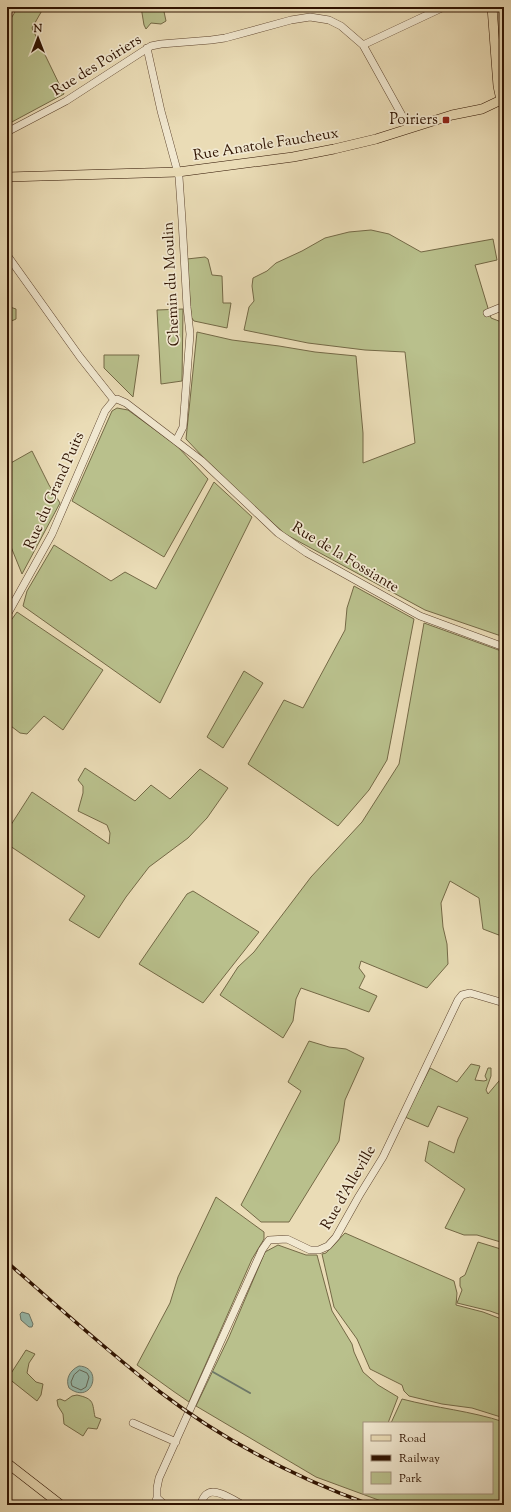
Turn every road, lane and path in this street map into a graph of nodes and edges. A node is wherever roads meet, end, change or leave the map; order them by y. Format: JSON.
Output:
{"nodes":[{"id":1,"x":444,"y":7,"type":"edge"},
{"id":2,"x":492,"y":7,"type":"edge"},
{"id":3,"x":364,"y":45,"type":"junction"},
{"id":4,"x":147,"y":48,"type":"junction"},
{"id":5,"x":503,"y":100,"type":"edge"},
{"id":6,"x":409,"y":128,"type":"junction"},
{"id":7,"x":7,"y":132,"type":"edge"},
{"id":8,"x":178,"y":172,"type":"junction"},
{"id":9,"x":7,"y":177,"type":"edge"},
{"id":10,"x":7,"y":255,"type":"edge"},
{"id":11,"x":504,"y":306,"type":"edge"},
{"id":12,"x":487,"y":313,"type":"dead end"},
{"id":13,"x":114,"y":400,"type":"junction"},
{"id":14,"x":176,"y":441,"type":"junction"},
{"id":15,"x":7,"y":615,"type":"edge"},
{"id":16,"x":504,"y":647,"type":"edge"},
{"id":17,"x":504,"y":1003,"type":"edge"},
{"id":18,"x":133,"y":1423,"type":"dead end"},
{"id":19,"x":176,"y":1442,"type":"junction"},
{"id":20,"x":7,"y":1463,"type":"edge"},
{"id":21,"x":154,"y":1503,"type":"edge"},
{"id":22,"x":61,"y":1505,"type":"edge"},
{"id":23,"x":165,"y":1505,"type":"edge"},
{"id":24,"x":200,"y":1505,"type":"edge"},
{"id":25,"x":243,"y":1505,"type":"edge"}],
"edges":[{"from":1,"to":3,"type":"street"},
{"from":2,"to":5,"type":"main road","name":"Rue Anatole Faucheux"},
{"from":3,"to":4,"type":"street","name":"Rue des Poiriers"},
{"from":3,"to":6,"type":"street","name":"Rue des Poiriers"},
{"from":4,"to":7,"type":"street","name":"Rue des Poiriers"},
{"from":4,"to":8,"type":"street","name":"Chemin du Moulin"},
{"from":5,"to":6,"type":"main road","name":"Rue Anatole Faucheux"},
{"from":6,"to":8,"type":"main road","name":"Rue Anatole Faucheux"},
{"from":8,"to":9,"type":"main road","name":"Rue Anatole Faucheux"},
{"from":8,"to":14,"type":"street","name":"Chemin du Moulin"},
{"from":10,"to":13,"type":"street"},
{"from":11,"to":12,"type":"street"},
{"from":13,"to":14,"type":"street"},
{"from":13,"to":15,"type":"street","name":"Rue du Grand Puits"},
{"from":14,"to":16,"type":"street","name":"Rue de la Fossiante"},
{"from":17,"to":19,"type":"street","name":"Rue d'Alleville"},
{"from":18,"to":19,"type":"street"},
{"from":19,"to":21,"type":"street","name":"Rue d'Alleville"},
{"from":20,"to":22,"type":"main road"},
{"from":21,"to":23,"type":"street"},
{"from":24,"to":25,"type":"street"}]}
